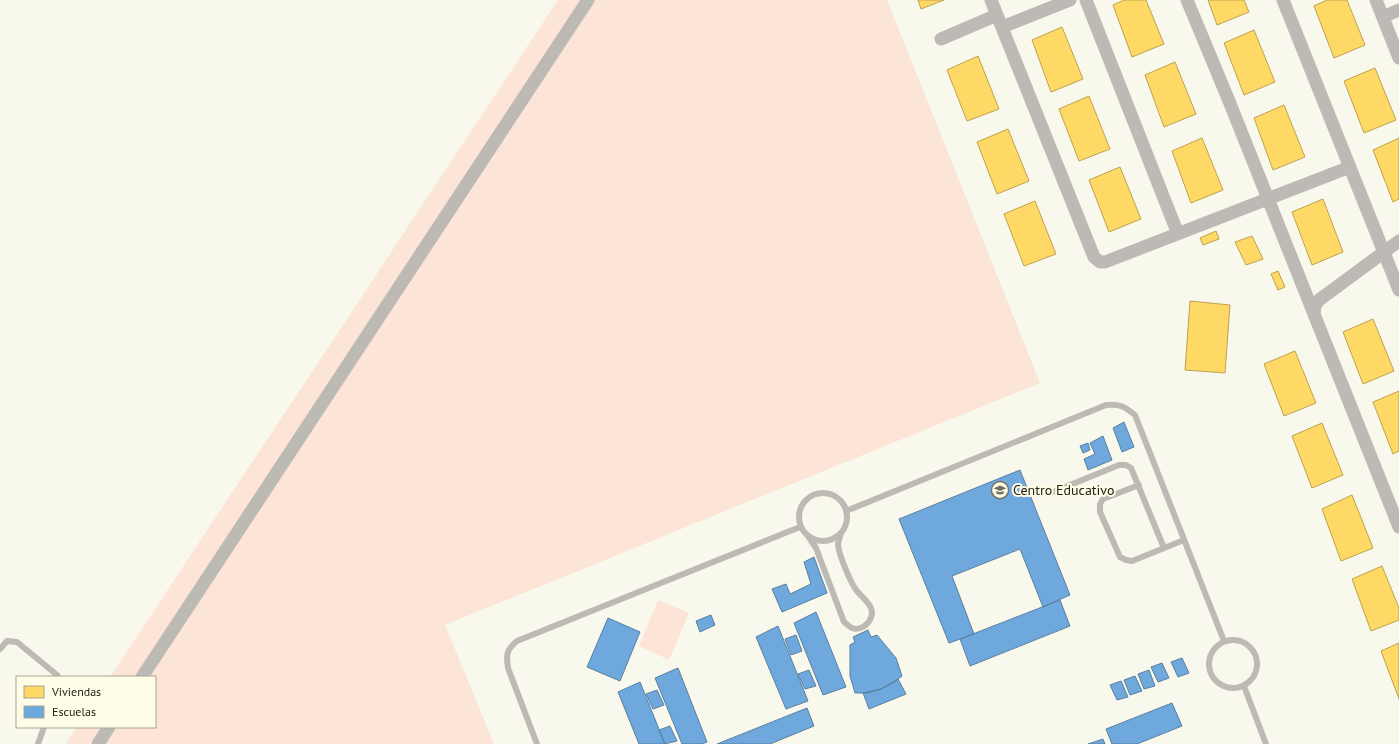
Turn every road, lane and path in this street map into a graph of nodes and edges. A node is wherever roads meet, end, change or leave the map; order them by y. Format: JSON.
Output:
{"nodes":[{"id":1,"x":588,"y":0,"type":"edge"},
{"id":2,"x":991,"y":0,"type":"edge"},
{"id":3,"x":1070,"y":0,"type":"edge"},
{"id":4,"x":1086,"y":0,"type":"edge"},
{"id":5,"x":1187,"y":0,"type":"edge"},
{"id":6,"x":1283,"y":0,"type":"edge"},
{"id":7,"x":1376,"y":0,"type":"edge"},
{"id":8,"x":1399,"y":10,"type":"edge"},
{"id":9,"x":1383,"y":17,"type":"junction"},
{"id":10,"x":999,"y":21,"type":"junction"},
{"id":11,"x":941,"y":39,"type":"dead end"},
{"id":12,"x":1399,"y":58,"type":"edge"},
{"id":13,"x":1350,"y":167,"type":"junction"},
{"id":14,"x":1268,"y":199,"type":"junction"},
{"id":15,"x":1178,"y":234,"type":"junction"},
{"id":16,"x":1399,"y":240,"type":"edge"},
{"id":17,"x":1384,"y":252,"type":"junction"},
{"id":18,"x":1399,"y":290,"type":"edge"},
{"id":19,"x":1305,"y":291,"type":"junction"},
{"id":20,"x":1322,"y":298,"type":"junction"},
{"id":21,"x":1314,"y":315,"type":"junction"},
{"id":22,"x":1139,"y":485,"type":"junction"},
{"id":23,"x":1053,"y":492,"type":"dead end"},
{"id":24,"x":846,"y":511,"type":"junction"},
{"id":25,"x":800,"y":527,"type":"junction"},
{"id":26,"x":1399,"y":527,"type":"edge"},
{"id":27,"x":841,"y":533,"type":"junction"},
{"id":28,"x":808,"y":536,"type":"junction"},
{"id":29,"x":1184,"y":540,"type":"junction"},
{"id":30,"x":1164,"y":548,"type":"junction"},
{"id":31,"x":1224,"y":641,"type":"junction"},
{"id":32,"x":0,"y":649,"type":"edge"},
{"id":33,"x":58,"y":676,"type":"edge"},
{"id":34,"x":143,"y":676,"type":"edge"},
{"id":35,"x":1244,"y":686,"type":"junction"},
{"id":36,"x":44,"y":728,"type":"edge"},
{"id":37,"x":108,"y":728,"type":"edge"},
{"id":38,"x":38,"y":744,"type":"edge"},
{"id":39,"x":98,"y":744,"type":"edge"},
{"id":40,"x":537,"y":744,"type":"edge"},
{"id":41,"x":1266,"y":744,"type":"edge"}],
"edges":[{"from":1,"to":34,"type":"street"},
{"from":2,"to":10,"type":"street"},
{"from":3,"to":10,"type":"street"},
{"from":4,"to":15,"type":"street"},
{"from":5,"to":14,"type":"street"},
{"from":6,"to":13,"type":"street"},
{"from":7,"to":9,"type":"street"},
{"from":8,"to":9,"type":"street"},
{"from":9,"to":12,"type":"street"},
{"from":10,"to":11,"type":"street"},
{"from":10,"to":15,"type":"street"},
{"from":13,"to":14,"type":"street"},
{"from":13,"to":17,"type":"street"},
{"from":14,"to":15,"type":"street"},
{"from":14,"to":19,"type":"street"},
{"from":16,"to":17,"type":"street"},
{"from":17,"to":18,"type":"street"},
{"from":17,"to":20,"type":"street"},
{"from":19,"to":20,"type":"street"},
{"from":19,"to":21,"type":"street"},
{"from":20,"to":21,"type":"street"},
{"from":21,"to":26,"type":"street"},
{"from":22,"to":23,"type":"lane"},
{"from":22,"to":30,"type":"lane"},
{"from":22,"to":30,"type":"lane"},
{"from":24,"to":25,"type":"lane"},
{"from":24,"to":27,"type":"lane"},
{"from":24,"to":29,"type":"lane"},
{"from":25,"to":28,"type":"lane"},
{"from":25,"to":40,"type":"lane"},
{"from":27,"to":28,"type":"lane"},
{"from":27,"to":28,"type":"lane"},
{"from":29,"to":30,"type":"lane"},
{"from":29,"to":31,"type":"lane"},
{"from":31,"to":35,"type":"lane"},
{"from":31,"to":35,"type":"lane"},
{"from":32,"to":33,"type":"lane"},
{"from":35,"to":41,"type":"lane"},
{"from":36,"to":38,"type":"lane"},
{"from":37,"to":39,"type":"street"}]}
